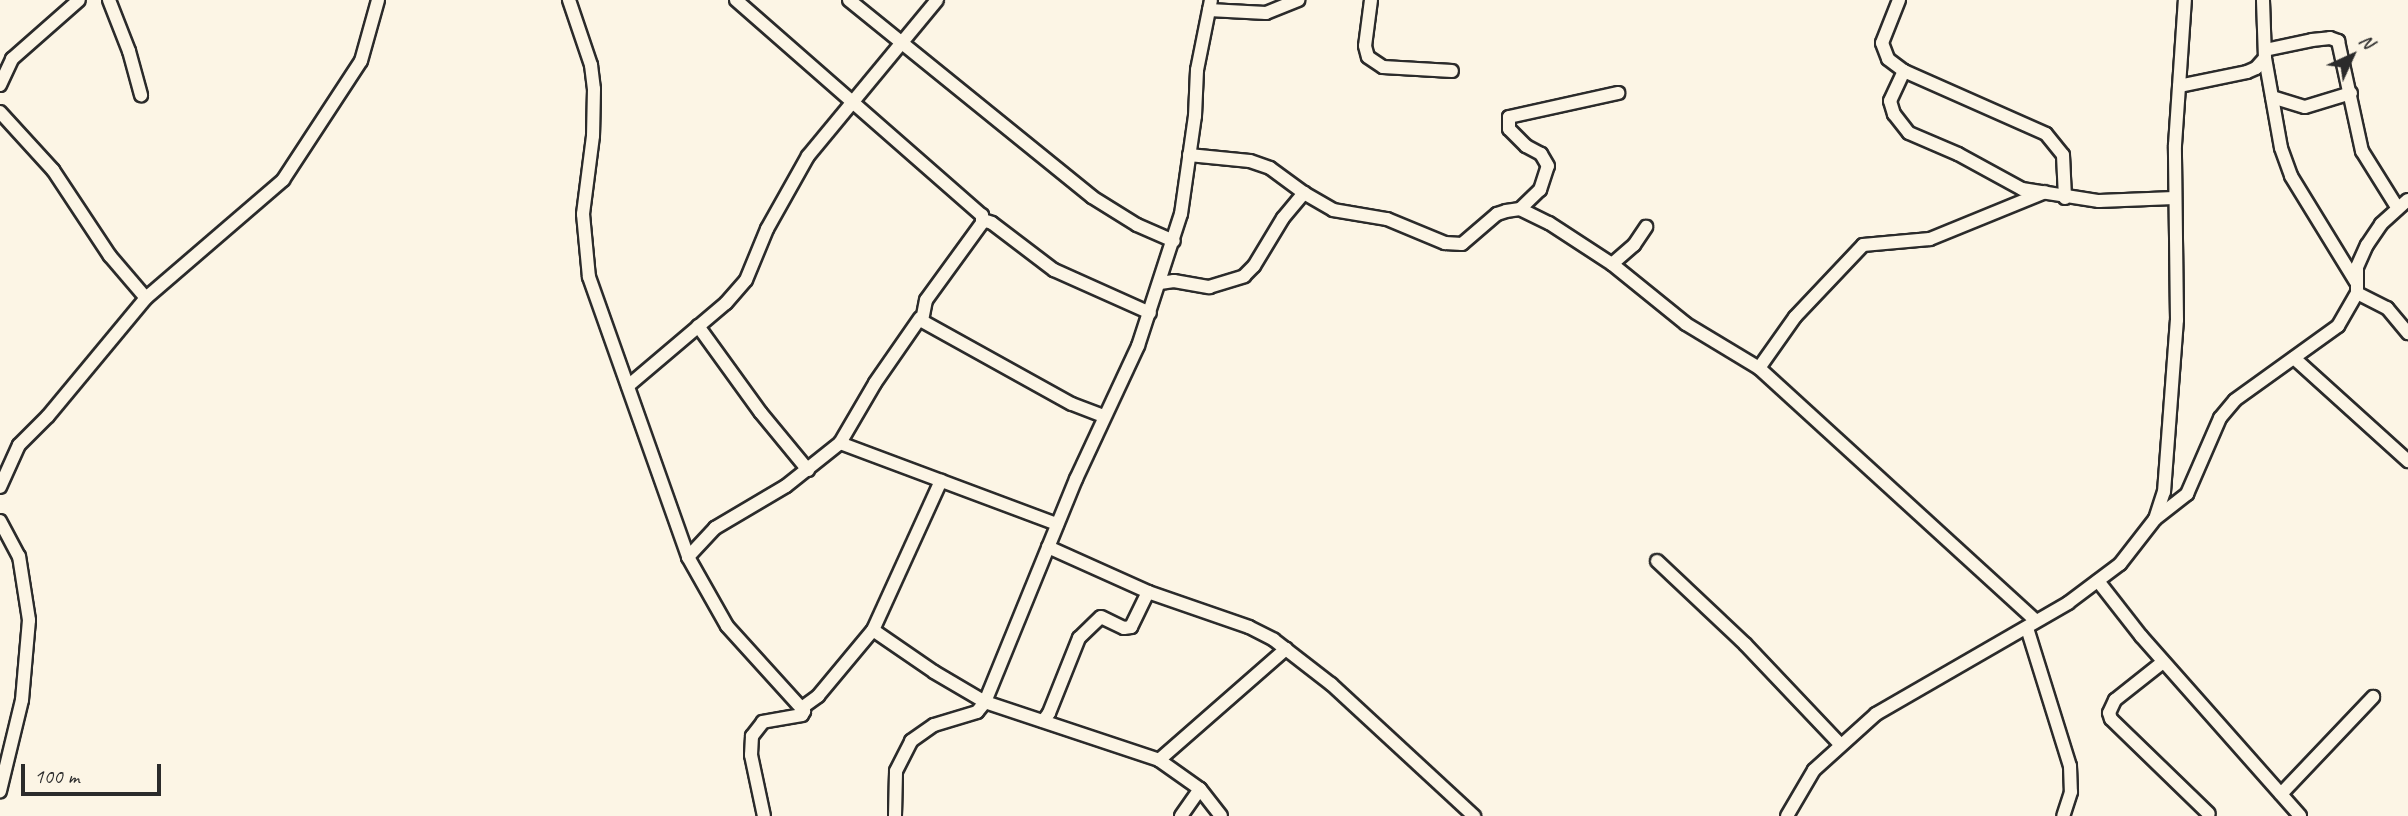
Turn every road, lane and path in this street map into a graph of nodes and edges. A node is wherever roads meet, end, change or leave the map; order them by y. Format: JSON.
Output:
{"nodes":[{"id":1,"x":79,"y":0,"type":"edge"},
{"id":2,"x":109,"y":0,"type":"edge"},
{"id":3,"x":378,"y":0,"type":"edge"},
{"id":4,"x":569,"y":0,"type":"edge"},
{"id":5,"x":736,"y":0,"type":"edge"},
{"id":6,"x":849,"y":0,"type":"edge"},
{"id":7,"x":937,"y":0,"type":"edge"},
{"id":8,"x":1298,"y":0,"type":"edge"},
{"id":9,"x":1371,"y":0,"type":"edge"},
{"id":10,"x":1899,"y":0,"type":"edge"},
{"id":11,"x":2185,"y":0,"type":"edge"},
{"id":12,"x":2263,"y":0,"type":"edge"},
{"id":13,"x":1210,"y":5,"type":"edge"},
{"id":14,"x":900,"y":43,"type":"junction"},
{"id":15,"x":2265,"y":54,"type":"junction"},
{"id":16,"x":1452,"y":71,"type":"dead end"},
{"id":17,"x":1904,"y":71,"type":"junction"},
{"id":18,"x":0,"y":85,"type":"edge"},
{"id":19,"x":2179,"y":86,"type":"junction"},
{"id":20,"x":1618,"y":93,"type":"dead end"},
{"id":21,"x":2351,"y":93,"type":"junction"},
{"id":22,"x":141,"y":95,"type":"dead end"},
{"id":23,"x":2272,"y":97,"type":"junction"},
{"id":24,"x":851,"y":101,"type":"junction"},
{"id":25,"x":0,"y":112,"type":"edge"},
{"id":26,"x":1189,"y":155,"type":"junction"},
{"id":27,"x":2045,"y":192,"type":"junction"},
{"id":28,"x":1304,"y":194,"type":"junction"},
{"id":29,"x":2065,"y":198,"type":"junction"},
{"id":30,"x":2174,"y":198,"type":"junction"},
{"id":31,"x":2402,"y":204,"type":"edge"},
{"id":32,"x":1520,"y":209,"type":"junction"},
{"id":33,"x":983,"y":220,"type":"junction"},
{"id":34,"x":1646,"y":227,"type":"dead end"},
{"id":35,"x":1174,"y":241,"type":"junction"},
{"id":36,"x":1612,"y":264,"type":"junction"},
{"id":37,"x":1160,"y":283,"type":"junction"},
{"id":38,"x":2356,"y":288,"type":"junction"},
{"id":39,"x":146,"y":298,"type":"junction"},
{"id":40,"x":1150,"y":313,"type":"junction"},
{"id":41,"x":920,"y":318,"type":"junction"},
{"id":42,"x":698,"y":326,"type":"junction"},
{"id":43,"x":2408,"y":333,"type":"edge"},
{"id":44,"x":2294,"y":358,"type":"junction"},
{"id":45,"x":1759,"y":368,"type":"junction"},
{"id":46,"x":628,"y":386,"type":"junction"},
{"id":47,"x":1104,"y":416,"type":"junction"},
{"id":48,"x":840,"y":443,"type":"junction"},
{"id":49,"x":2408,"y":461,"type":"edge"},
{"id":50,"x":808,"y":470,"type":"junction"},
{"id":51,"x":942,"y":481,"type":"junction"},
{"id":52,"x":0,"y":488,"type":"edge"},
{"id":53,"x":2155,"y":519,"type":"junction"},
{"id":54,"x":0,"y":521,"type":"edge"},
{"id":55,"x":1057,"y":524,"type":"junction"},
{"id":56,"x":1048,"y":547,"type":"junction"},
{"id":57,"x":688,"y":557,"type":"junction"},
{"id":58,"x":1657,"y":562,"type":"dead end"},
{"id":59,"x":2098,"y":581,"type":"junction"},
{"id":60,"x":1148,"y":592,"type":"junction"},
{"id":61,"x":2032,"y":624,"type":"junction"},
{"id":62,"x":873,"y":630,"type":"junction"},
{"id":63,"x":1286,"y":649,"type":"junction"},
{"id":64,"x":2163,"y":662,"type":"junction"},
{"id":65,"x":2373,"y":697,"type":"dead end"},
{"id":66,"x":985,"y":702,"type":"junction"},
{"id":67,"x":803,"y":707,"type":"junction"},
{"id":68,"x":1043,"y":721,"type":"junction"},
{"id":69,"x":1840,"y":744,"type":"junction"},
{"id":70,"x":1159,"y":760,"type":"junction"},
{"id":71,"x":1200,"y":789,"type":"junction"},
{"id":72,"x":0,"y":791,"type":"edge"},
{"id":73,"x":2281,"y":794,"type":"junction"},
{"id":74,"x":2208,"y":814,"type":"dead end"},
{"id":75,"x":764,"y":816,"type":"edge"},
{"id":76,"x":895,"y":816,"type":"edge"},
{"id":77,"x":1181,"y":816,"type":"edge"},
{"id":78,"x":1221,"y":816,"type":"edge"},
{"id":79,"x":1475,"y":816,"type":"edge"},
{"id":80,"x":1787,"y":816,"type":"edge"},
{"id":81,"x":2063,"y":816,"type":"edge"},
{"id":82,"x":2300,"y":816,"type":"edge"}],
"edges":[{"from":1,"to":18,"type":"street"},
{"from":2,"to":22,"type":"street"},
{"from":3,"to":39,"type":"street"},
{"from":4,"to":46,"type":"street"},
{"from":5,"to":24,"type":"street"},
{"from":6,"to":14,"type":"street"},
{"from":7,"to":14,"type":"street"},
{"from":8,"to":13,"type":"street"},
{"from":9,"to":16,"type":"street"},
{"from":10,"to":17,"type":"street"},
{"from":11,"to":19,"type":"street"},
{"from":12,"to":15,"type":"street"},
{"from":13,"to":26,"type":"street"},
{"from":14,"to":24,"type":"street"},
{"from":14,"to":35,"type":"street"},
{"from":15,"to":19,"type":"street"},
{"from":15,"to":21,"type":"street"},
{"from":15,"to":23,"type":"street"},
{"from":17,"to":27,"type":"street"},
{"from":17,"to":29,"type":"street"},
{"from":19,"to":30,"type":"street"},
{"from":20,"to":32,"type":"street"},
{"from":21,"to":23,"type":"street"},
{"from":21,"to":31,"type":"street"},
{"from":23,"to":38,"type":"street"},
{"from":24,"to":33,"type":"street"},
{"from":24,"to":42,"type":"street"},
{"from":25,"to":39,"type":"street"},
{"from":26,"to":28,"type":"street"},
{"from":26,"to":35,"type":"street"},
{"from":27,"to":29,"type":"street"},
{"from":27,"to":45,"type":"street"},
{"from":28,"to":32,"type":"street"},
{"from":28,"to":37,"type":"street"},
{"from":29,"to":30,"type":"street"},
{"from":30,"to":53,"type":"street"},
{"from":31,"to":38,"type":"street"},
{"from":32,"to":36,"type":"street"},
{"from":33,"to":40,"type":"street"},
{"from":33,"to":41,"type":"street"},
{"from":34,"to":36,"type":"street"},
{"from":35,"to":37,"type":"street"},
{"from":36,"to":45,"type":"street"},
{"from":37,"to":40,"type":"street"},
{"from":38,"to":43,"type":"street"},
{"from":38,"to":44,"type":"street"},
{"from":39,"to":52,"type":"street"},
{"from":40,"to":47,"type":"street"},
{"from":41,"to":47,"type":"street"},
{"from":41,"to":48,"type":"street"},
{"from":42,"to":46,"type":"street"},
{"from":42,"to":50,"type":"street"},
{"from":44,"to":49,"type":"street"},
{"from":44,"to":53,"type":"street"},
{"from":45,"to":61,"type":"street"},
{"from":46,"to":57,"type":"street"},
{"from":47,"to":55,"type":"street"},
{"from":48,"to":50,"type":"street"},
{"from":48,"to":51,"type":"street"},
{"from":50,"to":57,"type":"street"},
{"from":51,"to":55,"type":"street"},
{"from":51,"to":62,"type":"street"},
{"from":53,"to":59,"type":"street"},
{"from":54,"to":72,"type":"street"},
{"from":55,"to":56,"type":"street"},
{"from":56,"to":60,"type":"street"},
{"from":56,"to":66,"type":"street"},
{"from":57,"to":67,"type":"street"},
{"from":58,"to":69,"type":"street"},
{"from":59,"to":61,"type":"street"},
{"from":59,"to":64,"type":"street"},
{"from":60,"to":63,"type":"street"},
{"from":60,"to":68,"type":"street"},
{"from":61,"to":69,"type":"street"},
{"from":61,"to":81,"type":"street"},
{"from":62,"to":66,"type":"street"},
{"from":62,"to":67,"type":"street"},
{"from":63,"to":70,"type":"street"},
{"from":63,"to":79,"type":"street"},
{"from":64,"to":73,"type":"street"},
{"from":64,"to":74,"type":"street"},
{"from":65,"to":73,"type":"street"},
{"from":66,"to":68,"type":"street"},
{"from":66,"to":76,"type":"street"},
{"from":67,"to":75,"type":"street"},
{"from":68,"to":70,"type":"street"},
{"from":69,"to":80,"type":"street"},
{"from":70,"to":71,"type":"street"},
{"from":71,"to":77,"type":"street"},
{"from":71,"to":78,"type":"street"},
{"from":73,"to":82,"type":"street"}]}
